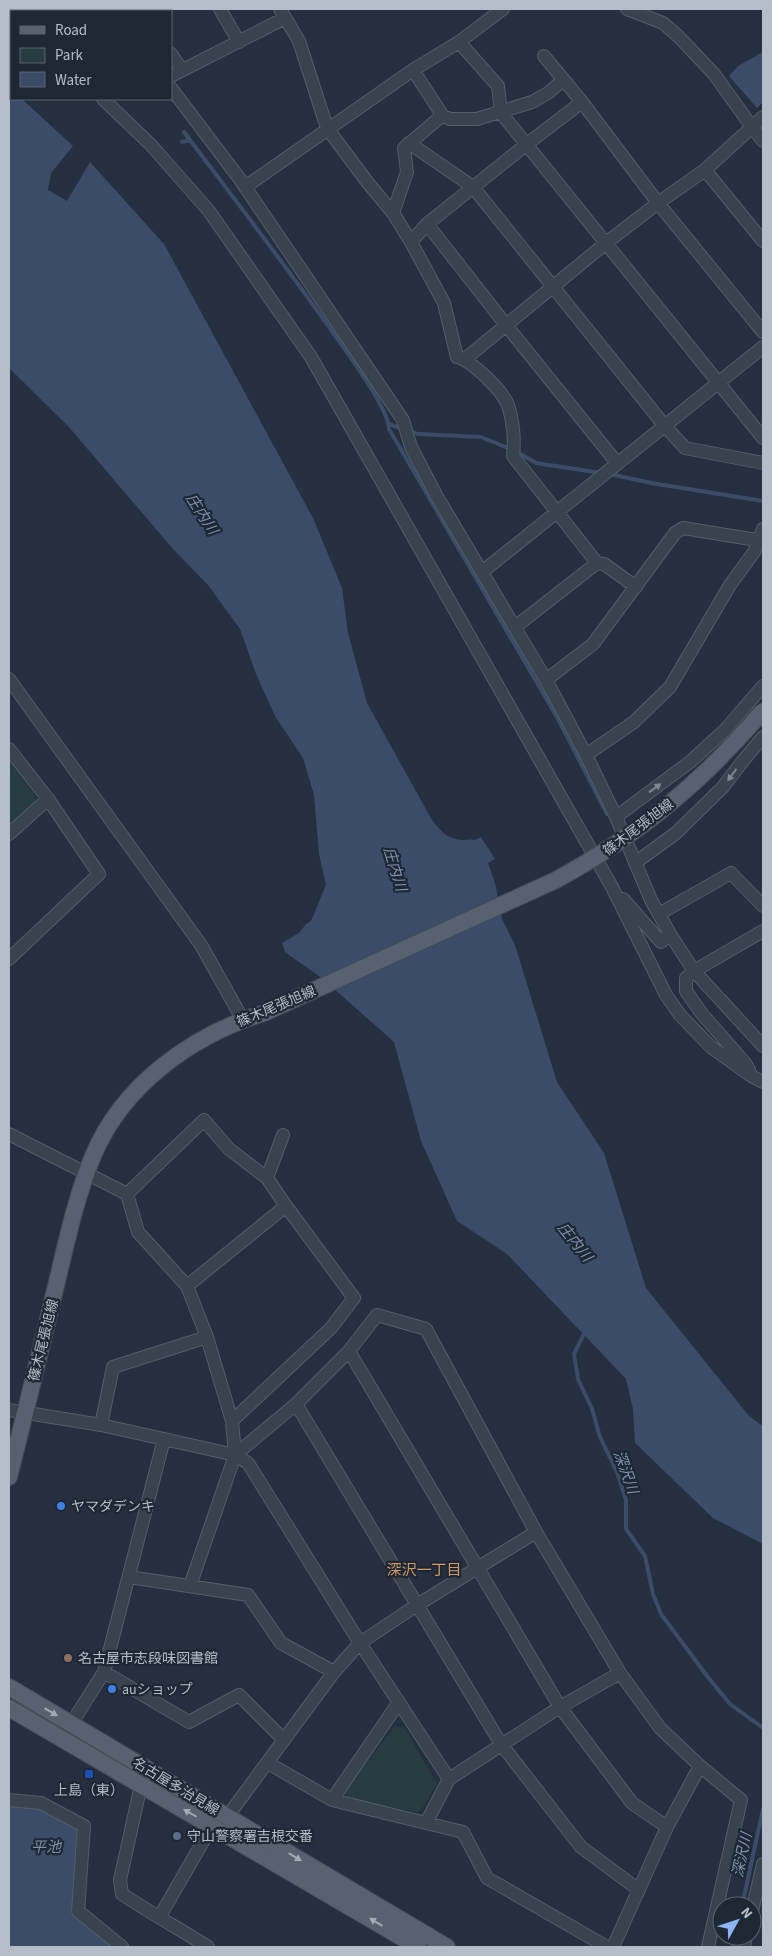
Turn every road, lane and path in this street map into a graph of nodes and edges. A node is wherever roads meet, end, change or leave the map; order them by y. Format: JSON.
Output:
{"nodes":[{"id":1,"x":220,"y":9,"type":"edge"},
{"id":2,"x":503,"y":9,"type":"edge"},
{"id":3,"x":627,"y":9,"type":"edge"},
{"id":4,"x":282,"y":13,"type":"edge"},
{"id":5,"x":239,"y":42,"type":"junction"},
{"id":6,"x":459,"y":42,"type":"junction"},
{"id":7,"x":544,"y":56,"type":"dead end"},
{"id":8,"x":172,"y":58,"type":"edge"},
{"id":9,"x":413,"y":70,"type":"junction"},
{"id":10,"x":176,"y":73,"type":"edge"},
{"id":11,"x":563,"y":80,"type":"junction"},
{"id":12,"x":172,"y":89,"type":"edge"},
{"id":13,"x":104,"y":100,"type":"edge"},
{"id":14,"x":582,"y":102,"type":"junction"},
{"id":15,"x":501,"y":111,"type":"junction"},
{"id":16,"x":443,"y":116,"type":"junction"},
{"id":17,"x":763,"y":117,"type":"edge"},
{"id":18,"x":752,"y":127,"type":"junction"},
{"id":19,"x":328,"y":130,"type":"junction"},
{"id":20,"x":763,"y":141,"type":"edge"},
{"id":21,"x":409,"y":143,"type":"junction"},
{"id":22,"x":527,"y":144,"type":"junction"},
{"id":23,"x":705,"y":170,"type":"junction"},
{"id":24,"x":245,"y":187,"type":"junction"},
{"id":25,"x":473,"y":187,"type":"junction"},
{"id":26,"x":658,"y":203,"type":"junction"},
{"id":27,"x":393,"y":213,"type":"junction"},
{"id":28,"x":427,"y":224,"type":"junction"},
{"id":29,"x":763,"y":241,"type":"edge"},
{"id":30,"x":411,"y":242,"type":"junction"},
{"id":31,"x":606,"y":243,"type":"junction"},
{"id":32,"x":553,"y":286,"type":"junction"},
{"id":33,"x":506,"y":325,"type":"junction"},
{"id":34,"x":763,"y":332,"type":"edge"},
{"id":35,"x":763,"y":347,"type":"edge"},
{"id":36,"x":465,"y":359,"type":"junction"},
{"id":37,"x":719,"y":382,"type":"junction"},
{"id":38,"x":664,"y":426,"type":"junction"},
{"id":39,"x":763,"y":438,"type":"edge"},
{"id":40,"x":763,"y":463,"type":"edge"},
{"id":41,"x":609,"y":470,"type":"junction"},
{"id":42,"x":558,"y":511,"type":"junction"},
{"id":43,"x":762,"y":537,"type":"edge"},
{"id":44,"x":597,"y":563,"type":"junction"},
{"id":45,"x":482,"y":572,"type":"junction"},
{"id":46,"x":636,"y":586,"type":"junction"},
{"id":47,"x":515,"y":627,"type":"junction"},
{"id":48,"x":9,"y":679,"type":"edge"},
{"id":49,"x":546,"y":680,"type":"junction"},
{"id":50,"x":763,"y":686,"type":"edge"},
{"id":51,"x":763,"y":712,"type":"edge"},
{"id":52,"x":763,"y":737,"type":"edge"},
{"id":53,"x":9,"y":749,"type":"edge"},
{"id":54,"x":586,"y":755,"type":"junction"},
{"id":55,"x":48,"y":799,"type":"junction"},
{"id":56,"x":616,"y":817,"type":"junction"},
{"id":57,"x":9,"y":834,"type":"edge"},
{"id":58,"x":635,"y":863,"type":"junction"},
{"id":59,"x":612,"y":887,"type":"junction"},
{"id":60,"x":763,"y":906,"type":"edge"},
{"id":61,"x":659,"y":914,"type":"junction"},
{"id":62,"x":763,"y":931,"type":"edge"},
{"id":63,"x":670,"y":934,"type":"junction"},
{"id":64,"x":9,"y":959,"type":"edge"},
{"id":65,"x":694,"y":971,"type":"junction"},
{"id":66,"x":243,"y":1020,"type":"junction"},
{"id":67,"x":763,"y":1046,"type":"edge"},
{"id":68,"x":758,"y":1079,"type":"edge"},
{"id":69,"x":9,"y":1134,"type":"edge"},
{"id":70,"x":283,"y":1135,"type":"dead end"},
{"id":71,"x":87,"y":1173,"type":"junction"},
{"id":72,"x":267,"y":1178,"type":"junction"},
{"id":73,"x":127,"y":1194,"type":"junction"},
{"id":74,"x":286,"y":1206,"type":"junction"},
{"id":75,"x":187,"y":1286,"type":"junction"},
{"id":76,"x":207,"y":1337,"type":"junction"},
{"id":77,"x":349,"y":1350,"type":"junction"},
{"id":78,"x":296,"y":1404,"type":"junction"},
{"id":79,"x":17,"y":1412,"type":"edge"},
{"id":80,"x":232,"y":1421,"type":"junction"},
{"id":81,"x":101,"y":1425,"type":"junction"},
{"id":82,"x":164,"y":1439,"type":"junction"},
{"id":83,"x":235,"y":1455,"type":"junction"},
{"id":84,"x":9,"y":1477,"type":"edge"},
{"id":85,"x":536,"y":1532,"type":"junction"},
{"id":86,"x":477,"y":1569,"type":"junction"},
{"id":87,"x":128,"y":1577,"type":"junction"},
{"id":88,"x":190,"y":1586,"type":"junction"},
{"id":89,"x":417,"y":1605,"type":"junction"},
{"id":90,"x":360,"y":1643,"type":"junction"},
{"id":91,"x":104,"y":1672,"type":"junction"},
{"id":92,"x":334,"y":1672,"type":"junction"},
{"id":93,"x":620,"y":1673,"type":"junction"},
{"id":94,"x":9,"y":1687,"type":"edge"},
{"id":95,"x":399,"y":1702,"type":"junction"},
{"id":96,"x":560,"y":1707,"type":"junction"},
{"id":97,"x":9,"y":1708,"type":"edge"},
{"id":98,"x":71,"y":1724,"type":"junction"},
{"id":99,"x":284,"y":1740,"type":"junction"},
{"id":100,"x":501,"y":1744,"type":"junction"},
{"id":101,"x":268,"y":1763,"type":"junction"},
{"id":102,"x":700,"y":1766,"type":"junction"},
{"id":103,"x":449,"y":1779,"type":"junction"},
{"id":104,"x":141,"y":1785,"type":"junction"},
{"id":105,"x":9,"y":1800,"type":"edge"},
{"id":106,"x":332,"y":1800,"type":"junction"},
{"id":107,"x":227,"y":1817,"type":"junction"},
{"id":108,"x":426,"y":1823,"type":"junction"},
{"id":109,"x":212,"y":1826,"type":"junction"},
{"id":110,"x":667,"y":1827,"type":"junction"},
{"id":111,"x":763,"y":1864,"type":"edge"},
{"id":112,"x":639,"y":1890,"type":"junction"},
{"id":113,"x":756,"y":1896,"type":"edge"},
{"id":114,"x":160,"y":1916,"type":"junction"},
{"id":115,"x":122,"y":1947,"type":"edge"},
{"id":116,"x":208,"y":1947,"type":"edge"},
{"id":117,"x":418,"y":1947,"type":"edge"},
{"id":118,"x":448,"y":1947,"type":"edge"},
{"id":119,"x":607,"y":1947,"type":"edge"},
{"id":120,"x":613,"y":1947,"type":"edge"},
{"id":121,"x":708,"y":1947,"type":"edge"}],
"edges":[{"from":1,"to":5,"type":"street"},
{"from":2,"to":6,"type":"street"},
{"from":3,"to":18,"type":"street"},
{"from":4,"to":5,"type":"street"},
{"from":4,"to":19,"type":"street"},
{"from":5,"to":10,"type":"street"},
{"from":6,"to":9,"type":"street"},
{"from":6,"to":15,"type":"street"},
{"from":7,"to":11,"type":"street"},
{"from":8,"to":10,"type":"street"},
{"from":9,"to":16,"type":"street"},
{"from":9,"to":19,"type":"street"},
{"from":11,"to":14,"type":"street"},
{"from":11,"to":15,"type":"street"},
{"from":12,"to":24,"type":"street"},
{"from":13,"to":59,"type":"street"},
{"from":14,"to":22,"type":"street"},
{"from":14,"to":26,"type":"street"},
{"from":15,"to":16,"type":"street"},
{"from":15,"to":22,"type":"street"},
{"from":16,"to":21,"type":"street"},
{"from":17,"to":18,"type":"street"},
{"from":18,"to":20,"type":"street"},
{"from":18,"to":23,"type":"street"},
{"from":19,"to":24,"type":"street"},
{"from":19,"to":27,"type":"street"},
{"from":21,"to":25,"type":"street"},
{"from":21,"to":27,"type":"street"},
{"from":22,"to":25,"type":"street"},
{"from":22,"to":31,"type":"street"},
{"from":23,"to":26,"type":"street"},
{"from":23,"to":29,"type":"street"},
{"from":24,"to":45,"type":"street"},
{"from":25,"to":28,"type":"street"},
{"from":25,"to":32,"type":"street"},
{"from":26,"to":31,"type":"street"},
{"from":26,"to":34,"type":"street"},
{"from":27,"to":30,"type":"street"},
{"from":28,"to":30,"type":"street"},
{"from":28,"to":33,"type":"street"},
{"from":30,"to":36,"type":"street"},
{"from":31,"to":32,"type":"street"},
{"from":31,"to":37,"type":"street"},
{"from":32,"to":33,"type":"street"},
{"from":32,"to":38,"type":"street"},
{"from":33,"to":36,"type":"street"},
{"from":33,"to":41,"type":"street"},
{"from":35,"to":37,"type":"street"},
{"from":36,"to":42,"type":"street"},
{"from":37,"to":38,"type":"street"},
{"from":37,"to":39,"type":"street"},
{"from":38,"to":40,"type":"street"},
{"from":38,"to":41,"type":"street"},
{"from":41,"to":42,"type":"street"},
{"from":42,"to":44,"type":"street"},
{"from":42,"to":45,"type":"street"},
{"from":43,"to":46,"type":"street"},
{"from":43,"to":54,"type":"street"},
{"from":44,"to":46,"type":"street"},
{"from":44,"to":47,"type":"street"},
{"from":45,"to":47,"type":"street"},
{"from":46,"to":49,"type":"street"},
{"from":47,"to":49,"type":"street"},
{"from":48,"to":66,"type":"street"},
{"from":49,"to":54,"type":"street"},
{"from":56,"to":50,"type":"street","one_way":true},
{"from":51,"to":66,"type":"main road","name":"篠木尾張旭線","bridge":true},
{"from":52,"to":58,"type":"street","one_way":true},
{"from":53,"to":55,"type":"street"},
{"from":54,"to":56,"type":"street"},
{"from":55,"to":57,"type":"street"},
{"from":55,"to":64,"type":"street"},
{"from":56,"to":58,"type":"street"},
{"from":58,"to":61,"type":"street"},
{"from":59,"to":63,"type":"street"},
{"from":59,"to":68,"type":"street"},
{"from":60,"to":61,"type":"street"},
{"from":61,"to":63,"type":"street"},
{"from":62,"to":65,"type":"street"},
{"from":63,"to":65,"type":"street"},
{"from":65,"to":67,"type":"street"},
{"from":65,"to":68,"type":"street"},
{"from":66,"to":71,"type":"main road","name":"篠木尾張旭線"},
{"from":69,"to":71,"type":"street"},
{"from":70,"to":72,"type":"street"},
{"from":71,"to":73,"type":"street"},
{"from":71,"to":79,"type":"main road","name":"篠木尾張旭線"},
{"from":72,"to":73,"type":"street"},
{"from":72,"to":74,"type":"street"},
{"from":73,"to":75,"type":"street"},
{"from":74,"to":75,"type":"street"},
{"from":74,"to":80,"type":"street"},
{"from":75,"to":76,"type":"street"},
{"from":76,"to":80,"type":"street"},
{"from":76,"to":81,"type":"street"},
{"from":77,"to":78,"type":"street"},
{"from":77,"to":85,"type":"street"},
{"from":77,"to":86,"type":"street"},
{"from":78,"to":83,"type":"street"},
{"from":78,"to":89,"type":"street"},
{"from":79,"to":81,"type":"street"},
{"from":79,"to":84,"type":"main road","name":"篠木尾張旭線"},
{"from":80,"to":83,"type":"street"},
{"from":81,"to":82,"type":"street"},
{"from":82,"to":83,"type":"street"},
{"from":82,"to":87,"type":"street"},
{"from":83,"to":88,"type":"street"},
{"from":83,"to":90,"type":"street"},
{"from":85,"to":86,"type":"street"},
{"from":85,"to":93,"type":"street"},
{"from":86,"to":89,"type":"street"},
{"from":86,"to":96,"type":"street"},
{"from":87,"to":88,"type":"street"},
{"from":87,"to":91,"type":"street"},
{"from":88,"to":92,"type":"street"},
{"from":89,"to":90,"type":"street"},
{"from":89,"to":100,"type":"street"},
{"from":90,"to":92,"type":"street"},
{"from":90,"to":95,"type":"street"},
{"from":91,"to":98,"type":"street"},
{"from":91,"to":99,"type":"street"},
{"from":92,"to":99,"type":"street"},
{"from":93,"to":96,"type":"street"},
{"from":93,"to":102,"type":"street"},
{"from":94,"to":98,"type":"main road","name":"名古屋多治見線","one_way":true},
{"from":95,"to":103,"type":"street"},
{"from":95,"to":106,"type":"street"},
{"from":96,"to":100,"type":"street"},
{"from":96,"to":110,"type":"street"},
{"from":97,"to":104,"type":"main road","name":"名古屋多治見線"},
{"from":98,"to":107,"type":"main road","name":"名古屋多治見線"},
{"from":99,"to":101,"type":"street"},
{"from":100,"to":103,"type":"street"},
{"from":100,"to":112,"type":"street"},
{"from":101,"to":106,"type":"street"},
{"from":101,"to":107,"type":"street"},
{"from":102,"to":110,"type":"street"},
{"from":102,"to":121,"type":"street"},
{"from":103,"to":108,"type":"street"},
{"from":109,"to":104,"type":"main road","name":"名古屋多治見線","one_way":true},
{"from":104,"to":114,"type":"street"},
{"from":105,"to":115,"type":"street"},
{"from":106,"to":108,"type":"street"},
{"from":107,"to":118,"type":"main road","name":"名古屋多治見線","one_way":true},
{"from":108,"to":119,"type":"street"},
{"from":109,"to":114,"type":"street"},
{"from":117,"to":109,"type":"main road","name":"名古屋多治見線","one_way":true},
{"from":110,"to":112,"type":"street"},
{"from":111,"to":113,"type":"street"},
{"from":112,"to":120,"type":"street"},
{"from":114,"to":116,"type":"street"}]}
